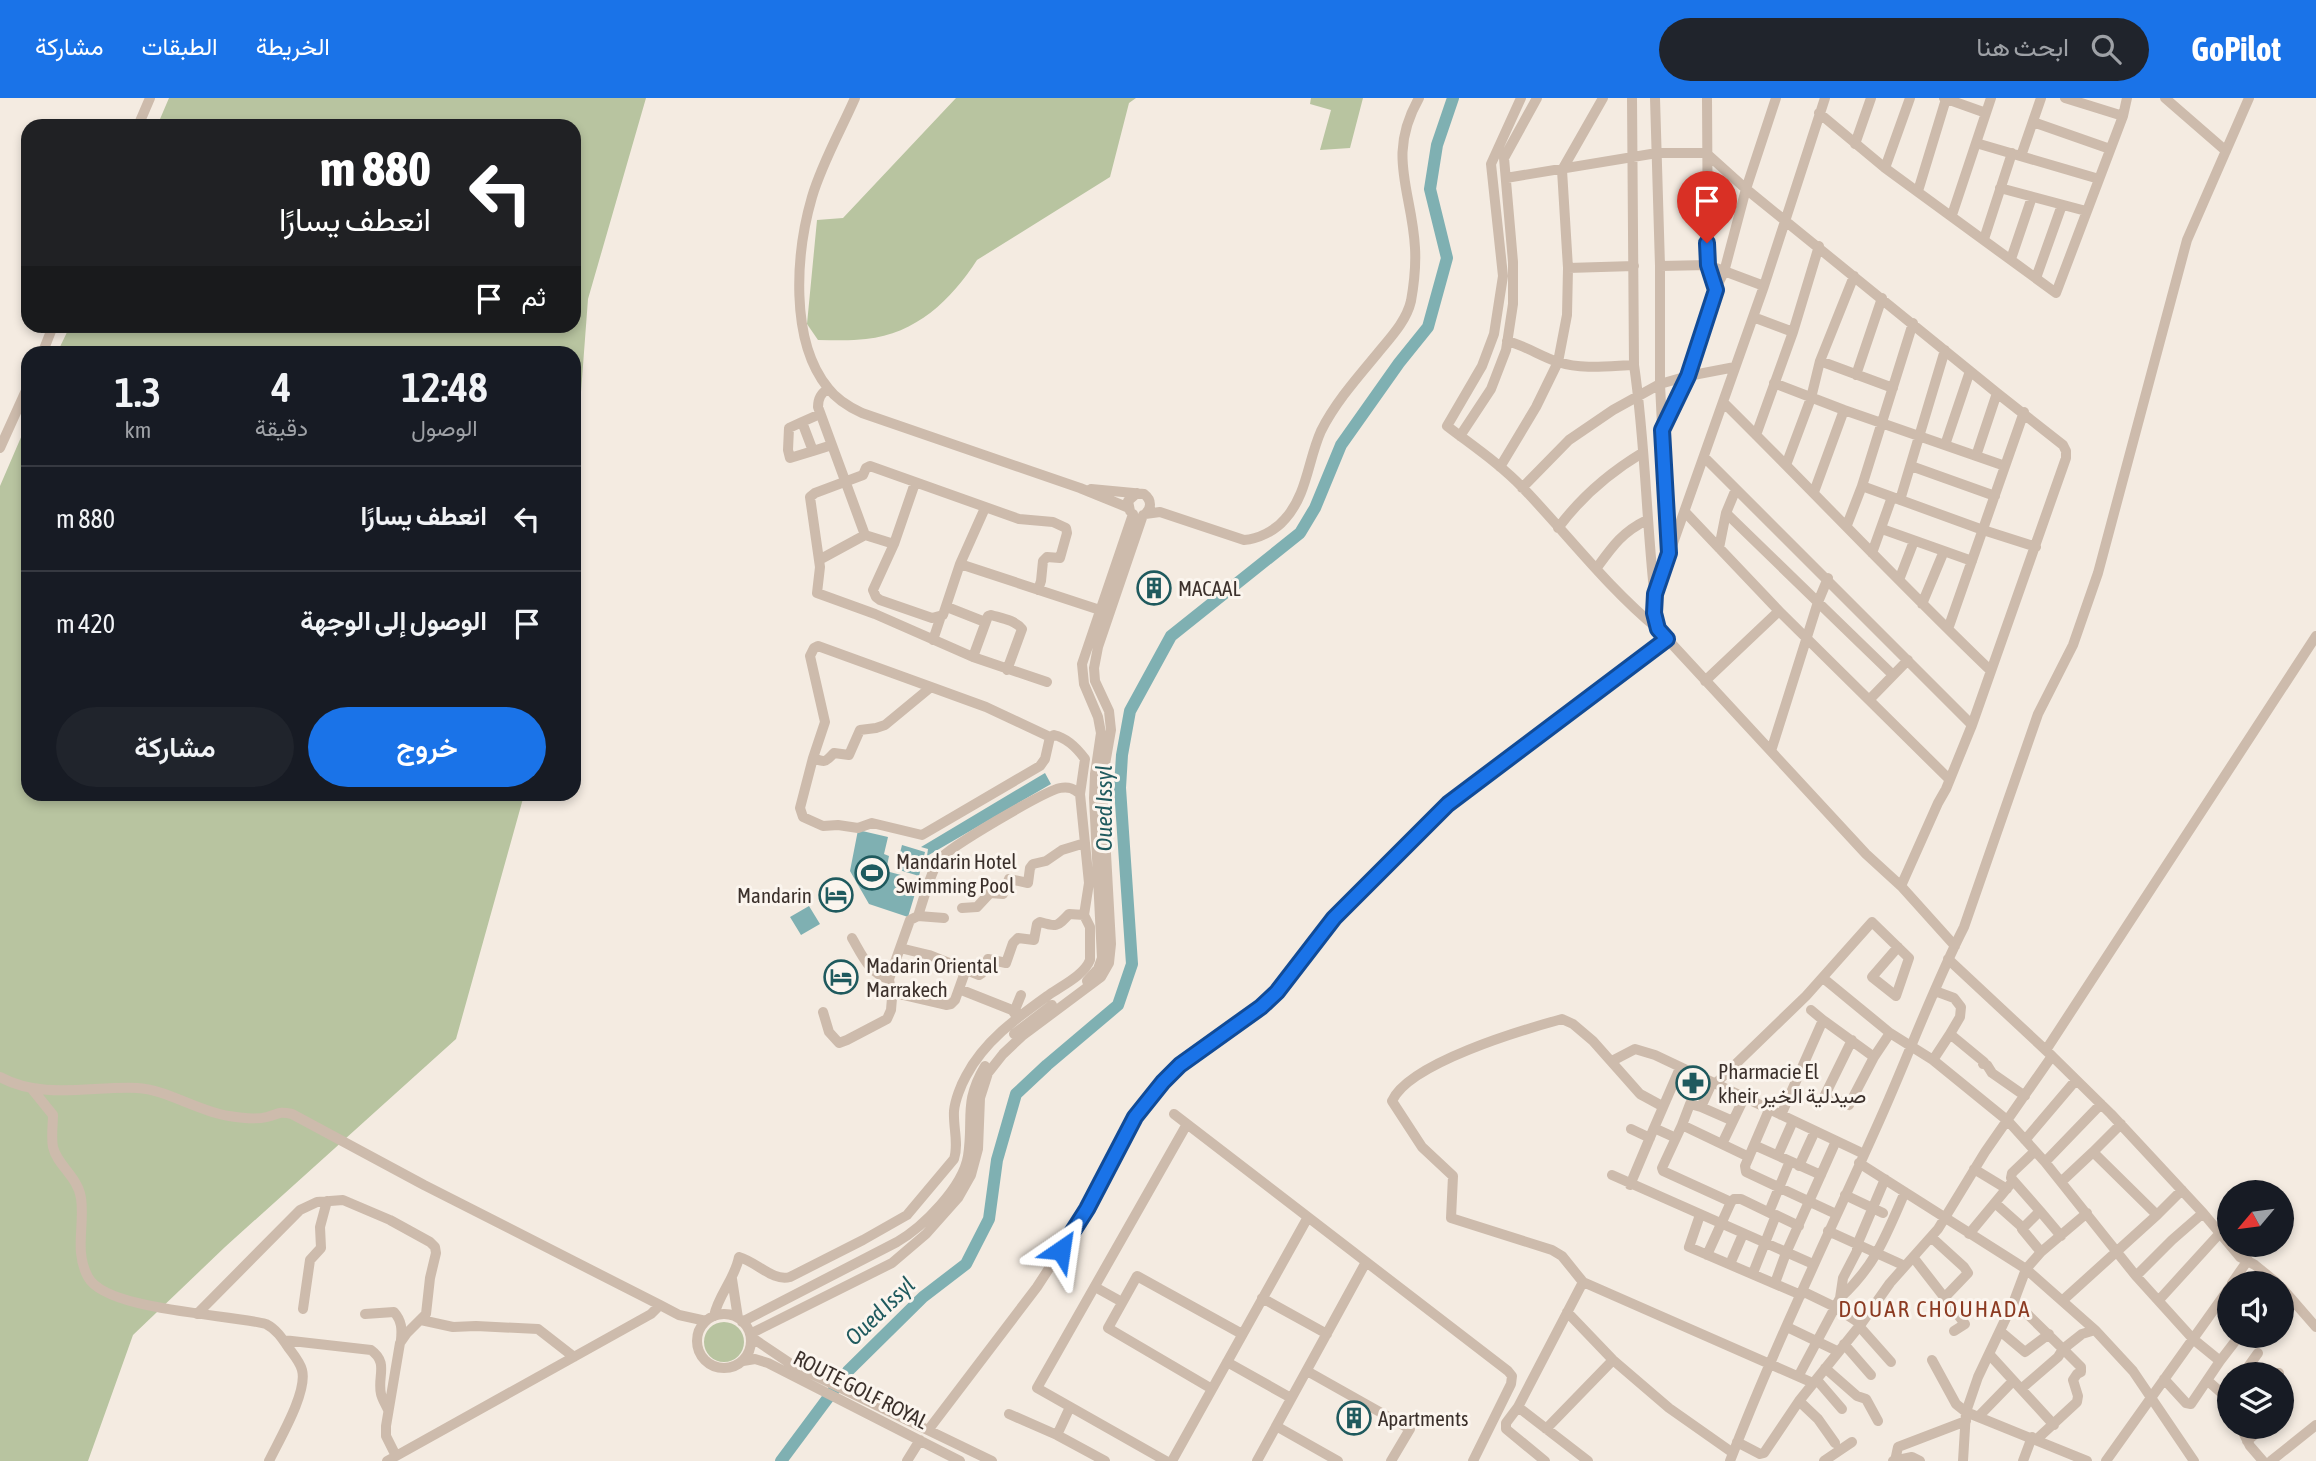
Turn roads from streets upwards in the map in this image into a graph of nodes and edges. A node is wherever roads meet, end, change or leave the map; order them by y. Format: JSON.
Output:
{"nodes":[{"id":1,"x":150,"y":98,"type":"edge"},
{"id":2,"x":855,"y":98,"type":"edge"},
{"id":3,"x":1419,"y":98,"type":"edge"},
{"id":4,"x":1521,"y":98,"type":"edge"},
{"id":5,"x":1537,"y":98,"type":"edge"},
{"id":6,"x":1603,"y":98,"type":"edge"},
{"id":7,"x":1632,"y":98,"type":"edge"},
{"id":8,"x":1655,"y":98,"type":"edge"},
{"id":9,"x":1707,"y":98,"type":"edge"},
{"id":10,"x":1776,"y":98,"type":"edge"},
{"id":11,"x":1825,"y":98,"type":"edge"},
{"id":12,"x":1871,"y":98,"type":"edge"},
{"id":13,"x":1910,"y":98,"type":"edge"},
{"id":14,"x":1945,"y":98,"type":"edge"},
{"id":15,"x":1992,"y":98,"type":"edge"},
{"id":16,"x":2042,"y":98,"type":"edge"},
{"id":17,"x":2065,"y":98,"type":"edge"},
{"id":18,"x":2127,"y":98,"type":"edge"},
{"id":19,"x":2165,"y":98,"type":"edge"},
{"id":20,"x":2249,"y":98,"type":"edge"},
{"id":21,"x":1819,"y":113,"type":"junction"},
{"id":22,"x":1986,"y":113,"type":"junction"},
{"id":23,"x":2123,"y":116,"type":"junction"},
{"id":24,"x":141,"y":119,"type":"edge"},
{"id":25,"x":2033,"y":122,"type":"junction"},
{"id":26,"x":1855,"y":144,"type":"junction"},
{"id":27,"x":1976,"y":144,"type":"junction"},
{"id":28,"x":2227,"y":148,"type":"junction"},
{"id":29,"x":2110,"y":149,"type":"junction"},
{"id":30,"x":1657,"y":153,"type":"junction"},
{"id":31,"x":1706,"y":153,"type":"junction"},
{"id":32,"x":2017,"y":154,"type":"junction"},
{"id":33,"x":1634,"y":158,"type":"junction"},
{"id":34,"x":1885,"y":168,"type":"junction"},
{"id":35,"x":1562,"y":170,"type":"junction"},
{"id":36,"x":1506,"y":178,"type":"junction"},
{"id":37,"x":2099,"y":178,"type":"junction"},
{"id":38,"x":2000,"y":188,"type":"junction"},
{"id":39,"x":1746,"y":189,"type":"junction"},
{"id":40,"x":1918,"y":191,"type":"junction"},
{"id":41,"x":2032,"y":197,"type":"junction"},
{"id":42,"x":2062,"y":205,"type":"junction"},
{"id":43,"x":2086,"y":211,"type":"junction"},
{"id":44,"x":1952,"y":215,"type":"junction"},
{"id":45,"x":1785,"y":219,"type":"junction"},
{"id":46,"x":1984,"y":239,"type":"junction"},
{"id":47,"x":1819,"y":246,"type":"junction"},
{"id":48,"x":2011,"y":259,"type":"junction"},
{"id":49,"x":1634,"y":265,"type":"junction"},
{"id":50,"x":1660,"y":265,"type":"junction"},
{"id":51,"x":1708,"y":265,"type":"junction"},
{"id":52,"x":1568,"y":268,"type":"junction"},
{"id":53,"x":1724,"y":272,"type":"junction"},
{"id":54,"x":1854,"y":276,"type":"junction"},
{"id":55,"x":2036,"y":278,"type":"junction"},
{"id":56,"x":1764,"y":286,"type":"junction"},
{"id":57,"x":1716,"y":290,"type":"junction"},
{"id":58,"x":1882,"y":298,"type":"junction"},
{"id":59,"x":1753,"y":317,"type":"junction"},
{"id":60,"x":1913,"y":323,"type":"junction"},
{"id":61,"x":1793,"y":332,"type":"junction"},
{"id":62,"x":1507,"y":341,"type":"junction"},
{"id":63,"x":1945,"y":350,"type":"junction"},
{"id":64,"x":1821,"y":361,"type":"junction"},
{"id":65,"x":1558,"y":362,"type":"junction"},
{"id":66,"x":1634,"y":365,"type":"junction"},
{"id":67,"x":1735,"y":367,"type":"junction"},
{"id":68,"x":1970,"y":371,"type":"junction"},
{"id":69,"x":1856,"y":375,"type":"junction"},
{"id":70,"x":1688,"y":376,"type":"junction"},
{"id":71,"x":1774,"y":383,"type":"junction"},
{"id":72,"x":1660,"y":384,"type":"junction"},
{"id":73,"x":1893,"y":388,"type":"junction"},
{"id":74,"x":828,"y":389,"type":"junction"},
{"id":75,"x":1997,"y":393,"type":"junction"},
{"id":76,"x":1639,"y":397,"type":"junction"},
{"id":77,"x":1811,"y":398,"type":"junction"},
{"id":78,"x":21,"y":402,"type":"edge"},
{"id":79,"x":1723,"y":402,"type":"junction"},
{"id":80,"x":1844,"y":410,"type":"junction"},
{"id":81,"x":2024,"y":412,"type":"junction"},
{"id":82,"x":820,"y":414,"type":"junction"},
{"id":83,"x":1882,"y":421,"type":"junction"},
{"id":84,"x":802,"y":422,"type":"junction"},
{"id":85,"x":1662,"y":430,"type":"junction"},
{"id":86,"x":1756,"y":435,"type":"junction"},
{"id":87,"x":1460,"y":436,"type":"junction"},
{"id":88,"x":1920,"y":437,"type":"junction"},
{"id":89,"x":832,"y":445,"type":"junction"},
{"id":90,"x":1945,"y":445,"type":"junction"},
{"id":91,"x":0,"y":448,"type":"edge"},
{"id":92,"x":813,"y":451,"type":"junction"},
{"id":93,"x":1642,"y":453,"type":"junction"},
{"id":94,"x":1976,"y":456,"type":"junction"},
{"id":95,"x":1704,"y":457,"type":"junction"},
{"id":96,"x":1786,"y":465,"type":"junction"},
{"id":97,"x":1911,"y":466,"type":"junction"},
{"id":98,"x":2005,"y":466,"type":"junction"},
{"id":99,"x":1500,"y":467,"type":"junction"},
{"id":100,"x":845,"y":482,"type":"junction"},
{"id":101,"x":915,"y":483,"type":"junction"},
{"id":102,"x":1862,"y":486,"type":"junction"},
{"id":103,"x":1080,"y":488,"type":"junction"},
{"id":104,"x":1522,"y":488,"type":"junction"},
{"id":105,"x":1736,"y":489,"type":"junction"},
{"id":106,"x":1814,"y":492,"type":"junction"},
{"id":107,"x":1137,"y":493,"type":"junction"},
{"id":108,"x":1995,"y":496,"type":"junction"},
{"id":109,"x":1896,"y":498,"type":"junction"},
{"id":110,"x":1150,"y":502,"type":"junction"},
{"id":111,"x":985,"y":508,"type":"junction"},
{"id":112,"x":1160,"y":512,"type":"junction"},
{"id":113,"x":1685,"y":512,"type":"junction"},
{"id":114,"x":1137,"y":513,"type":"junction"},
{"id":115,"x":1726,"y":513,"type":"junction"},
{"id":116,"x":1647,"y":520,"type":"junction"},
{"id":117,"x":1847,"y":525,"type":"junction"},
{"id":118,"x":1558,"y":528,"type":"junction"},
{"id":119,"x":1882,"y":529,"type":"junction"},
{"id":120,"x":1983,"y":530,"type":"junction"},
{"id":121,"x":865,"y":535,"type":"junction"},
{"id":122,"x":1914,"y":541,"type":"junction"},
{"id":123,"x":894,"y":544,"type":"junction"},
{"id":124,"x":2036,"y":547,"type":"junction"},
{"id":125,"x":1719,"y":548,"type":"junction"},
{"id":126,"x":1944,"y":551,"type":"junction"},
{"id":127,"x":1669,"y":553,"type":"junction"},
{"id":128,"x":1872,"y":553,"type":"junction"},
{"id":129,"x":819,"y":560,"type":"junction"},
{"id":130,"x":1972,"y":561,"type":"junction"},
{"id":131,"x":960,"y":564,"type":"junction"},
{"id":132,"x":1596,"y":569,"type":"junction"},
{"id":133,"x":1828,"y":578,"type":"junction"},
{"id":134,"x":1899,"y":580,"type":"junction"},
{"id":135,"x":1038,"y":590,"type":"junction"},
{"id":136,"x":1655,"y":594,"type":"junction"},
{"id":137,"x":875,"y":595,"type":"junction"},
{"id":138,"x":1818,"y":602,"type":"junction"},
{"id":139,"x":1922,"y":604,"type":"junction"},
{"id":140,"x":1779,"y":611,"type":"junction"},
{"id":141,"x":869,"y":612,"type":"junction"},
{"id":142,"x":944,"y":612,"type":"junction"},
{"id":143,"x":1105,"y":612,"type":"junction"},
{"id":144,"x":985,"y":622,"type":"junction"},
{"id":145,"x":1658,"y":629,"type":"junction"},
{"id":146,"x":1948,"y":629,"type":"junction"},
{"id":147,"x":2316,"y":636,"type":"edge"},
{"id":148,"x":1808,"y":638,"type":"junction"},
{"id":149,"x":1667,"y":639,"type":"junction"},
{"id":150,"x":933,"y":640,"type":"junction"},
{"id":151,"x":973,"y":657,"type":"junction"},
{"id":152,"x":1908,"y":660,"type":"junction"},
{"id":153,"x":1007,"y":670,"type":"junction"},
{"id":154,"x":1991,"y":671,"type":"junction"},
{"id":155,"x":1893,"y":676,"type":"junction"},
{"id":156,"x":1705,"y":681,"type":"junction"},
{"id":157,"x":1047,"y":682,"type":"dead end"},
{"id":158,"x":931,"y":687,"type":"junction"},
{"id":159,"x":1870,"y":699,"type":"junction"},
{"id":160,"x":1972,"y":725,"type":"junction"},
{"id":161,"x":1050,"y":737,"type":"junction"},
{"id":162,"x":1771,"y":751,"type":"junction"},
{"id":163,"x":813,"y":758,"type":"junction"},
{"id":164,"x":1949,"y":779,"type":"junction"},
{"id":165,"x":1080,"y":794,"type":"junction"},
{"id":166,"x":1085,"y":843,"type":"junction"},
{"id":167,"x":1901,"y":886,"type":"junction"},
{"id":168,"x":962,"y":908,"type":"dead end"},
{"id":169,"x":1084,"y":915,"type":"junction"},
{"id":170,"x":918,"y":916,"type":"junction"},
{"id":171,"x":944,"y":918,"type":"dead end"},
{"id":172,"x":852,"y":938,"type":"dead end"},
{"id":173,"x":1955,"y":946,"type":"junction"},
{"id":174,"x":1898,"y":947,"type":"junction"},
{"id":175,"x":901,"y":948,"type":"junction"},
{"id":176,"x":1948,"y":958,"type":"junction"},
{"id":177,"x":965,"y":972,"type":"junction"},
{"id":178,"x":1823,"y":978,"type":"junction"},
{"id":179,"x":889,"y":979,"type":"junction"},
{"id":180,"x":959,"y":989,"type":"junction"},
{"id":181,"x":1935,"y":990,"type":"junction"},
{"id":182,"x":892,"y":995,"type":"junction"},
{"id":183,"x":1021,"y":995,"type":"dead end"},
{"id":184,"x":1811,"y":1010,"type":"dead end"},
{"id":185,"x":823,"y":1012,"type":"dead end"},
{"id":186,"x":1016,"y":1015,"type":"junction"},
{"id":187,"x":1823,"y":1020,"type":"junction"},
{"id":188,"x":1891,"y":1033,"type":"junction"},
{"id":189,"x":1950,"y":1034,"type":"junction"},
{"id":190,"x":1852,"y":1040,"type":"junction"},
{"id":191,"x":1912,"y":1045,"type":"junction"},
{"id":192,"x":2049,"y":1053,"type":"junction"},
{"id":193,"x":1874,"y":1057,"type":"junction"},
{"id":194,"x":1933,"y":1060,"type":"junction"},
{"id":195,"x":1612,"y":1061,"type":"junction"},
{"id":196,"x":1680,"y":1068,"type":"junction"},
{"id":197,"x":0,"y":1076,"type":"edge"},
{"id":198,"x":2076,"y":1080,"type":"junction"},
{"id":199,"x":1713,"y":1084,"type":"junction"},
{"id":200,"x":32,"y":1089,"type":"junction"},
{"id":201,"x":2025,"y":1096,"type":"junction"},
{"id":202,"x":1744,"y":1098,"type":"junction"},
{"id":203,"x":2101,"y":1104,"type":"junction"},
{"id":204,"x":1662,"y":1106,"type":"junction"},
{"id":205,"x":1701,"y":1107,"type":"junction"},
{"id":206,"x":1769,"y":1110,"type":"junction"},
{"id":207,"x":1174,"y":1114,"type":"dead end"},
{"id":208,"x":1781,"y":1115,"type":"junction"},
{"id":209,"x":1733,"y":1121,"type":"junction"},
{"id":210,"x":1793,"y":1121,"type":"junction"},
{"id":211,"x":2008,"y":1121,"type":"junction"},
{"id":212,"x":1187,"y":1124,"type":"junction"},
{"id":213,"x":2121,"y":1124,"type":"junction"},
{"id":214,"x":1682,"y":1125,"type":"junction"},
{"id":215,"x":1631,"y":1129,"type":"dead end"},
{"id":216,"x":1815,"y":1131,"type":"junction"},
{"id":217,"x":1652,"y":1133,"type":"junction"},
{"id":218,"x":1676,"y":1138,"type":"junction"},
{"id":219,"x":2025,"y":1140,"type":"junction"},
{"id":220,"x":1836,"y":1141,"type":"junction"},
{"id":221,"x":1722,"y":1144,"type":"junction"},
{"id":222,"x":1754,"y":1145,"type":"junction"},
{"id":223,"x":2035,"y":1151,"type":"junction"},
{"id":224,"x":2093,"y":1152,"type":"junction"},
{"id":225,"x":1778,"y":1155,"type":"junction"},
{"id":226,"x":1749,"y":1157,"type":"junction"},
{"id":227,"x":1861,"y":1159,"type":"junction"},
{"id":228,"x":2045,"y":1162,"type":"junction"},
{"id":229,"x":1795,"y":1163,"type":"junction"},
{"id":230,"x":1974,"y":1169,"type":"junction"},
{"id":231,"x":1612,"y":1175,"type":"dead end"},
{"id":232,"x":1821,"y":1175,"type":"junction"},
{"id":233,"x":1885,"y":1179,"type":"junction"},
{"id":234,"x":2061,"y":1182,"type":"junction"},
{"id":235,"x":1630,"y":1185,"type":"junction"},
{"id":236,"x":2010,"y":1185,"type":"junction"},
{"id":237,"x":1779,"y":1188,"type":"junction"},
{"id":238,"x":2182,"y":1190,"type":"junction"},
{"id":239,"x":1905,"y":1192,"type":"junction"},
{"id":240,"x":1845,"y":1195,"type":"junction"},
{"id":241,"x":327,"y":1201,"type":"junction"},
{"id":242,"x":1731,"y":1202,"type":"junction"},
{"id":243,"x":1809,"y":1202,"type":"junction"},
{"id":244,"x":1994,"y":1203,"type":"junction"},
{"id":245,"x":1878,"y":1210,"type":"junction"},
{"id":246,"x":2040,"y":1211,"type":"junction"},
{"id":247,"x":2087,"y":1213,"type":"junction"},
{"id":248,"x":2203,"y":1213,"type":"junction"},
{"id":249,"x":1773,"y":1214,"type":"junction"},
{"id":250,"x":1836,"y":1214,"type":"junction"},
{"id":251,"x":1700,"y":1215,"type":"junction"},
{"id":252,"x":2157,"y":1215,"type":"junction"},
{"id":253,"x":1944,"y":1216,"type":"junction"},
{"id":254,"x":1308,"y":1217,"type":"junction"},
{"id":255,"x":1721,"y":1224,"type":"junction"},
{"id":256,"x":1799,"y":1226,"type":"junction"},
{"id":257,"x":2022,"y":1227,"type":"junction"},
{"id":258,"x":2217,"y":1229,"type":"edge"},
{"id":259,"x":1743,"y":1234,"type":"junction"},
{"id":260,"x":1827,"y":1234,"type":"junction"},
{"id":261,"x":1969,"y":1234,"type":"junction"},
{"id":262,"x":2061,"y":1236,"type":"junction"},
{"id":263,"x":2217,"y":1236,"type":"edge"},
{"id":264,"x":1931,"y":1237,"type":"junction"},
{"id":265,"x":1764,"y":1243,"type":"junction"},
{"id":266,"x":1857,"y":1248,"type":"junction"},
{"id":267,"x":884,"y":1249,"type":"junction"},
{"id":268,"x":2118,"y":1251,"type":"junction"},
{"id":269,"x":2042,"y":1252,"type":"junction"},
{"id":270,"x":1786,"y":1253,"type":"junction"},
{"id":271,"x":1707,"y":1255,"type":"junction"},
{"id":272,"x":1877,"y":1255,"type":"junction"},
{"id":273,"x":1913,"y":1257,"type":"junction"},
{"id":274,"x":2240,"y":1257,"type":"edge"},
{"id":275,"x":867,"y":1258,"type":"junction"},
{"id":276,"x":2248,"y":1260,"type":"junction"},
{"id":277,"x":1366,"y":1262,"type":"junction"},
{"id":278,"x":892,"y":1263,"type":"junction"},
{"id":279,"x":1730,"y":1264,"type":"junction"},
{"id":280,"x":1813,"y":1264,"type":"junction"},
{"id":281,"x":1905,"y":1266,"type":"junction"},
{"id":282,"x":2026,"y":1269,"type":"junction"},
{"id":283,"x":2241,"y":1271,"type":"edge"},
{"id":284,"x":2262,"y":1271,"type":"edge"},
{"id":285,"x":874,"y":1273,"type":"junction"},
{"id":286,"x":1753,"y":1273,"type":"junction"},
{"id":287,"x":2136,"y":1276,"type":"junction"},
{"id":288,"x":732,"y":1278,"type":"junction"},
{"id":289,"x":1583,"y":1282,"type":"junction"},
{"id":290,"x":1775,"y":1283,"type":"junction"},
{"id":291,"x":1095,"y":1287,"type":"junction"},
{"id":292,"x":799,"y":1292,"type":"junction"},
{"id":293,"x":1801,"y":1293,"type":"junction"},
{"id":294,"x":1945,"y":1297,"type":"junction"},
{"id":295,"x":1262,"y":1298,"type":"junction"},
{"id":296,"x":2159,"y":1300,"type":"junction"},
{"id":297,"x":2014,"y":1301,"type":"junction"},
{"id":298,"x":2062,"y":1301,"type":"junction"},
{"id":299,"x":1122,"y":1302,"type":"junction"},
{"id":300,"x":2294,"y":1302,"type":"edge"},
{"id":301,"x":1837,"y":1303,"type":"junction"},
{"id":302,"x":2217,"y":1305,"type":"edge"},
{"id":303,"x":660,"y":1306,"type":"junction"},
{"id":304,"x":807,"y":1306,"type":"junction"},
{"id":305,"x":303,"y":1309,"type":"dead end"},
{"id":306,"x":1567,"y":1312,"type":"junction"},
{"id":307,"x":197,"y":1314,"type":"junction"},
{"id":308,"x":365,"y":1314,"type":"dead end"},
{"id":309,"x":679,"y":1315,"type":"junction"},
{"id":310,"x":710,"y":1318,"type":"junction"},
{"id":311,"x":421,"y":1320,"type":"junction"},
{"id":312,"x":740,"y":1320,"type":"junction"},
{"id":313,"x":1860,"y":1325,"type":"junction"},
{"id":314,"x":1787,"y":1327,"type":"junction"},
{"id":315,"x":2316,"y":1327,"type":"edge"},
{"id":316,"x":2095,"y":1330,"type":"junction"},
{"id":317,"x":1954,"y":1331,"type":"dead end"},
{"id":318,"x":2000,"y":1331,"type":"junction"},
{"id":319,"x":1242,"y":1334,"type":"junction"},
{"id":320,"x":1326,"y":1334,"type":"junction"},
{"id":321,"x":2049,"y":1334,"type":"junction"},
{"id":322,"x":750,"y":1335,"type":"junction"},
{"id":323,"x":2193,"y":1339,"type":"junction"},
{"id":324,"x":283,"y":1340,"type":"junction"},
{"id":325,"x":1817,"y":1340,"type":"junction"},
{"id":326,"x":697,"y":1341,"type":"junction"},
{"id":327,"x":400,"y":1343,"type":"junction"},
{"id":328,"x":1840,"y":1348,"type":"junction"},
{"id":329,"x":2230,"y":1348,"type":"edge"},
{"id":330,"x":2063,"y":1349,"type":"junction"},
{"id":331,"x":2258,"y":1353,"type":"dead end"},
{"id":332,"x":1989,"y":1354,"type":"junction"},
{"id":333,"x":574,"y":1357,"type":"junction"},
{"id":334,"x":1613,"y":1360,"type":"junction"},
{"id":335,"x":1932,"y":1360,"type":"dead end"},
{"id":336,"x":743,"y":1361,"type":"junction"},
{"id":337,"x":2220,"y":1361,"type":"junction"},
{"id":338,"x":1227,"y":1362,"type":"junction"},
{"id":339,"x":1891,"y":1362,"type":"dead end"},
{"id":340,"x":2252,"y":1362,"type":"edge"},
{"id":341,"x":1771,"y":1364,"type":"junction"},
{"id":342,"x":1825,"y":1368,"type":"junction"},
{"id":343,"x":1307,"y":1371,"type":"junction"},
{"id":344,"x":1799,"y":1375,"type":"junction"},
{"id":345,"x":1871,"y":1375,"type":"dead end"},
{"id":346,"x":812,"y":1380,"type":"junction"},
{"id":347,"x":2164,"y":1380,"type":"junction"},
{"id":348,"x":2208,"y":1381,"type":"junction"},
{"id":349,"x":1815,"y":1382,"type":"junction"},
{"id":350,"x":2017,"y":1385,"type":"junction"},
{"id":351,"x":1212,"y":1389,"type":"junction"},
{"id":352,"x":2217,"y":1389,"type":"edge"},
{"id":353,"x":1292,"y":1398,"type":"junction"},
{"id":354,"x":2151,"y":1398,"type":"junction"},
{"id":355,"x":850,"y":1400,"type":"junction"},
{"id":356,"x":1799,"y":1401,"type":"junction"},
{"id":357,"x":1070,"y":1407,"type":"junction"},
{"id":358,"x":1518,"y":1407,"type":"junction"},
{"id":359,"x":1842,"y":1409,"type":"dead end"},
{"id":360,"x":388,"y":1410,"type":"junction"},
{"id":361,"x":1009,"y":1414,"type":"dead end"},
{"id":362,"x":1966,"y":1417,"type":"junction"},
{"id":363,"x":1978,"y":1417,"type":"junction"},
{"id":364,"x":1878,"y":1421,"type":"dead end"},
{"id":365,"x":2316,"y":1425,"type":"edge"},
{"id":366,"x":1276,"y":1426,"type":"junction"},
{"id":367,"x":2054,"y":1426,"type":"junction"},
{"id":368,"x":929,"y":1429,"type":"junction"},
{"id":369,"x":1546,"y":1429,"type":"junction"},
{"id":370,"x":1057,"y":1435,"type":"junction"},
{"id":371,"x":2034,"y":1438,"type":"junction"},
{"id":372,"x":2249,"y":1439,"type":"edge"},
{"id":373,"x":920,"y":1440,"type":"junction"},
{"id":374,"x":2247,"y":1441,"type":"joint"},
{"id":375,"x":1737,"y":1442,"type":"junction"},
{"id":376,"x":1852,"y":1442,"type":"dead end"},
{"id":377,"x":1835,"y":1443,"type":"dead end"},
{"id":378,"x":1731,"y":1457,"type":"edge"},
{"id":379,"x":392,"y":1459,"type":"edge"},
{"id":380,"x":1394,"y":1460,"type":"edge"},
{"id":381,"x":2083,"y":1460,"type":"edge"},
{"id":382,"x":269,"y":1461,"type":"edge"},
{"id":383,"x":907,"y":1461,"type":"edge"},
{"id":384,"x":960,"y":1461,"type":"edge"},
{"id":385,"x":992,"y":1461,"type":"edge"},
{"id":386,"x":1105,"y":1461,"type":"edge"},
{"id":387,"x":1166,"y":1461,"type":"edge"},
{"id":388,"x":1172,"y":1461,"type":"edge"},
{"id":389,"x":1257,"y":1461,"type":"edge"},
{"id":390,"x":1338,"y":1461,"type":"edge"},
{"id":391,"x":1474,"y":1461,"type":"edge"},
{"id":392,"x":1545,"y":1461,"type":"edge"},
{"id":393,"x":1588,"y":1461,"type":"edge"},
{"id":394,"x":1824,"y":1461,"type":"edge"},
{"id":395,"x":1894,"y":1461,"type":"edge"},
{"id":396,"x":1920,"y":1461,"type":"edge"},
{"id":397,"x":1963,"y":1461,"type":"edge"},
{"id":398,"x":2023,"y":1461,"type":"edge"},
{"id":399,"x":2106,"y":1461,"type":"edge"},
{"id":400,"x":2194,"y":1461,"type":"edge"},
{"id":401,"x":2263,"y":1461,"type":"edge"},
{"id":402,"x":2271,"y":1461,"type":"edge"}],
"edges":[{"from":1,"to":24,"type":"street"},
{"from":2,"to":74,"type":"street"},
{"from":3,"to":112,"type":"street"},
{"from":4,"to":87,"type":"street"},
{"from":5,"to":36,"type":"street"},
{"from":6,"to":35,"type":"street"},
{"from":7,"to":33,"type":"street"},
{"from":8,"to":30,"type":"street"},
{"from":9,"to":31,"type":"street"},
{"from":10,"to":39,"type":"street"},
{"from":11,"to":21,"type":"street"},
{"from":12,"to":26,"type":"street"},
{"from":13,"to":34,"type":"street"},
{"from":14,"to":22,"type":"street"},
{"from":14,"to":40,"type":"street"},
{"from":15,"to":22,"type":"street"},
{"from":16,"to":25,"type":"street"},
{"from":17,"to":23,"type":"street"},
{"from":18,"to":23,"type":"street"},
{"from":19,"to":28,"type":"street"},
{"from":20,"to":28,"type":"street"},
{"from":21,"to":26,"type":"street"},
{"from":21,"to":45,"type":"street"},
{"from":22,"to":27,"type":"street"},
{"from":23,"to":29,"type":"street"},
{"from":25,"to":29,"type":"street"},
{"from":25,"to":32,"type":"street"},
{"from":26,"to":34,"type":"street"},
{"from":27,"to":32,"type":"street"},
{"from":27,"to":44,"type":"street"},
{"from":28,"to":173,"type":"street"},
{"from":29,"to":37,"type":"street"},
{"from":30,"to":31,"type":"street"},
{"from":30,"to":33,"type":"street"},
{"from":30,"to":50,"type":"street"},
{"from":31,"to":39,"type":"street"},
{"from":31,"to":51,"type":"street"},
{"from":32,"to":37,"type":"street"},
{"from":32,"to":38,"type":"street"},
{"from":33,"to":35,"type":"street"},
{"from":33,"to":49,"type":"street"},
{"from":34,"to":40,"type":"street"},
{"from":35,"to":36,"type":"street"},
{"from":35,"to":52,"type":"street"},
{"from":36,"to":62,"type":"street"},
{"from":37,"to":43,"type":"street"},
{"from":38,"to":41,"type":"street"},
{"from":38,"to":46,"type":"street"},
{"from":39,"to":45,"type":"street"},
{"from":39,"to":53,"type":"street"},
{"from":40,"to":44,"type":"street"},
{"from":41,"to":42,"type":"street"},
{"from":41,"to":48,"type":"street"},
{"from":42,"to":43,"type":"street"},
{"from":42,"to":55,"type":"street"},
{"from":43,"to":55,"type":"street"},
{"from":44,"to":46,"type":"street"},
{"from":45,"to":47,"type":"street"},
{"from":45,"to":56,"type":"street"},
{"from":46,"to":48,"type":"street"},
{"from":47,"to":54,"type":"street"},
{"from":47,"to":61,"type":"street"},
{"from":48,"to":55,"type":"street"},
{"from":49,"to":52,"type":"street"},
{"from":49,"to":66,"type":"street"},
{"from":50,"to":51,"type":"street"},
{"from":50,"to":72,"type":"street"},
{"from":51,"to":53,"type":"street"},
{"from":51,"to":57,"type":"street"},
{"from":52,"to":65,"type":"street"},
{"from":53,"to":56,"type":"street"},
{"from":53,"to":57,"type":"street"},
{"from":54,"to":58,"type":"street"},
{"from":54,"to":64,"type":"street"},
{"from":56,"to":59,"type":"street"},
{"from":57,"to":70,"type":"street"},
{"from":58,"to":60,"type":"street"},
{"from":58,"to":69,"type":"street"},
{"from":59,"to":61,"type":"street"},
{"from":59,"to":67,"type":"street"},
{"from":60,"to":63,"type":"street"},
{"from":60,"to":73,"type":"street"},
{"from":61,"to":71,"type":"street"},
{"from":62,"to":65,"type":"street"},
{"from":62,"to":87,"type":"street"},
{"from":63,"to":68,"type":"street"},
{"from":63,"to":88,"type":"street"},
{"from":64,"to":69,"type":"street"},
{"from":64,"to":77,"type":"street"},
{"from":65,"to":66,"type":"street"},
{"from":65,"to":99,"type":"street"},
{"from":66,"to":76,"type":"street"},
{"from":67,"to":70,"type":"street"},
{"from":67,"to":79,"type":"street"},
{"from":68,"to":75,"type":"street"},
{"from":68,"to":90,"type":"street"},
{"from":69,"to":73,"type":"street"},
{"from":70,"to":72,"type":"street"},
{"from":70,"to":85,"type":"street"},
{"from":71,"to":77,"type":"street"},
{"from":71,"to":86,"type":"street"},
{"from":72,"to":76,"type":"street"},
{"from":72,"to":85,"type":"street"},
{"from":73,"to":83,"type":"street"},
{"from":74,"to":82,"type":"street"},
{"from":74,"to":103,"type":"street"},
{"from":75,"to":81,"type":"street"},
{"from":75,"to":94,"type":"street"},
{"from":76,"to":93,"type":"street"},
{"from":76,"to":104,"type":"street"},
{"from":77,"to":80,"type":"street"},
{"from":77,"to":96,"type":"street"},
{"from":78,"to":91,"type":"street"},
{"from":79,"to":86,"type":"street"},
{"from":79,"to":95,"type":"street"},
{"from":80,"to":83,"type":"street"},
{"from":80,"to":106,"type":"street"},
{"from":81,"to":98,"type":"street"},
{"from":81,"to":124,"type":"street"},
{"from":82,"to":84,"type":"street"},
{"from":82,"to":89,"type":"street"},
{"from":83,"to":88,"type":"street"},
{"from":83,"to":102,"type":"street"},
{"from":84,"to":92,"type":"street"},
{"from":84,"to":92,"type":"street"},
{"from":85,"to":127,"type":"street"},
{"from":86,"to":96,"type":"street"},
{"from":87,"to":99,"type":"street"},
{"from":88,"to":90,"type":"street"},
{"from":88,"to":97,"type":"street"},
{"from":89,"to":92,"type":"street"},
{"from":89,"to":100,"type":"street"},
{"from":90,"to":94,"type":"street"},
{"from":93,"to":116,"type":"street"},
{"from":93,"to":118,"type":"street"},
{"from":94,"to":98,"type":"street"},
{"from":95,"to":105,"type":"street"},
{"from":95,"to":113,"type":"street"},
{"from":96,"to":106,"type":"street"},
{"from":97,"to":108,"type":"street"},
{"from":97,"to":109,"type":"street"},
{"from":98,"to":108,"type":"street"},
{"from":99,"to":104,"type":"street"},
{"from":100,"to":101,"type":"street"},
{"from":100,"to":121,"type":"street"},
{"from":100,"to":129,"type":"street"},
{"from":101,"to":111,"type":"street"},
{"from":101,"to":123,"type":"street"},
{"from":102,"to":109,"type":"street"},
{"from":102,"to":117,"type":"street"},
{"from":103,"to":107,"type":"street"},
{"from":103,"to":114,"type":"street"},
{"from":104,"to":118,"type":"street"},
{"from":105,"to":115,"type":"street"},
{"from":105,"to":133,"type":"street"},
{"from":106,"to":117,"type":"street"},
{"from":107,"to":110,"type":"street"},
{"from":107,"to":114,"type":"street"},
{"from":108,"to":120,"type":"street"},
{"from":109,"to":119,"type":"street"},
{"from":109,"to":120,"type":"street"},
{"from":110,"to":112,"type":"street"},
{"from":110,"to":114,"type":"street"},
{"from":111,"to":131,"type":"street"},
{"from":111,"to":135,"type":"street"},
{"from":112,"to":114,"type":"street"},
{"from":113,"to":125,"type":"street"},
{"from":113,"to":127,"type":"street"},
{"from":114,"to":143,"type":"street"},
{"from":115,"to":125,"type":"street"},
{"from":115,"to":138,"type":"street"},
{"from":116,"to":132,"type":"street"},
{"from":116,"to":136,"type":"street"},
{"from":117,"to":128,"type":"street"},
{"from":118,"to":132,"type":"street"},
{"from":119,"to":122,"type":"street"},
{"from":119,"to":128,"type":"street"},
{"from":120,"to":124,"type":"street"},
{"from":120,"to":130,"type":"street"},
{"from":121,"to":123,"type":"street"},
{"from":121,"to":129,"type":"street"},
{"from":122,"to":126,"type":"street"},
{"from":122,"to":134,"type":"street"},
{"from":123,"to":137,"type":"street"},
{"from":124,"to":154,"type":"street"},
{"from":125,"to":140,"type":"street"},
{"from":126,"to":130,"type":"street"},
{"from":126,"to":139,"type":"street"},
{"from":127,"to":136,"type":"street"},
{"from":128,"to":134,"type":"street"},
{"from":129,"to":141,"type":"street"},
{"from":130,"to":146,"type":"street"},
{"from":131,"to":135,"type":"street"},
{"from":131,"to":142,"type":"street"},
{"from":132,"to":145,"type":"street"},
{"from":133,"to":138,"type":"street"},
{"from":133,"to":152,"type":"street"},
{"from":134,"to":139,"type":"street"},
{"from":135,"to":143,"type":"street"},
{"from":136,"to":145,"type":"street"},
{"from":137,"to":141,"type":"street"},
{"from":137,"to":142,"type":"street"},
{"from":138,"to":148,"type":"street"},
{"from":138,"to":155,"type":"street"},
{"from":139,"to":146,"type":"street"},
{"from":140,"to":148,"type":"street"},
{"from":140,"to":156,"type":"street"},
{"from":141,"to":150,"type":"street"},
{"from":142,"to":144,"type":"street"},
{"from":142,"to":150,"type":"street"},
{"from":143,"to":267,"type":"street"},
{"from":143,"to":278,"type":"street"},
{"from":144,"to":151,"type":"street"},
{"from":144,"to":153,"type":"street"},
{"from":145,"to":149,"type":"street"},
{"from":146,"to":154,"type":"street"},
{"from":147,"to":192,"type":"street"},
{"from":148,"to":159,"type":"street"},
{"from":148,"to":162,"type":"street"},
{"from":149,"to":156,"type":"street"},
{"from":149,"to":368,"type":"street"},
{"from":150,"to":151,"type":"street"},
{"from":151,"to":153,"type":"street"},
{"from":152,"to":155,"type":"street"},
{"from":152,"to":160,"type":"street"},
{"from":153,"to":157,"type":"street"},
{"from":154,"to":160,"type":"street"},
{"from":155,"to":159,"type":"street"},
{"from":156,"to":162,"type":"street"},
{"from":158,"to":161,"type":"street"},
{"from":158,"to":163,"type":"street"},
{"from":158,"to":163,"type":"street"},
{"from":159,"to":164,"type":"street"},
{"from":160,"to":164,"type":"street"},
{"from":161,"to":163,"type":"street"},
{"from":161,"to":165,"type":"street"},
{"from":162,"to":167,"type":"street"},
{"from":164,"to":167,"type":"street"},
{"from":165,"to":166,"type":"street"},
{"from":165,"to":170,"type":"street"},
{"from":166,"to":168,"type":"street"},
{"from":166,"to":169,"type":"street"},
{"from":167,"to":173,"type":"street"},
{"from":169,"to":177,"type":"street"},
{"from":169,"to":186,"type":"street"},
{"from":170,"to":171,"type":"street"},
{"from":170,"to":175,"type":"street"},
{"from":172,"to":179,"type":"street"},
{"from":173,"to":176,"type":"street"},
{"from":174,"to":174,"type":"street"},
{"from":174,"to":178,"type":"street"},
{"from":175,"to":177,"type":"street"},
{"from":175,"to":179,"type":"street"},
{"from":176,"to":181,"type":"street"},
{"from":176,"to":192,"type":"street"},
{"from":177,"to":180,"type":"street"},
{"from":178,"to":188,"type":"street"},
{"from":178,"to":199,"type":"street"},
{"from":179,"to":182,"type":"street"},
{"from":180,"to":182,"type":"street"},
{"from":180,"to":186,"type":"street"},
{"from":181,"to":189,"type":"street"},
{"from":181,"to":191,"type":"street"},
{"from":182,"to":185,"type":"street"},
{"from":183,"to":186,"type":"street"},
{"from":184,"to":187,"type":"street"},
{"from":186,"to":288,"type":"street"},
{"from":187,"to":190,"type":"street"},
{"from":187,"to":208,"type":"street"},
{"from":188,"to":191,"type":"street"},
{"from":188,"to":193,"type":"street"},
{"from":189,"to":194,"type":"street"},
{"from":189,"to":201,"type":"street"},
{"from":190,"to":193,"type":"street"},
{"from":190,"to":193,"type":"street"},
{"from":191,"to":194,"type":"street"},
{"from":191,"to":227,"type":"street"},
{"from":192,"to":198,"type":"street"},
{"from":192,"to":201,"type":"street"},
{"from":194,"to":211,"type":"street"},
{"from":195,"to":196,"type":"street"},
{"from":195,"to":204,"type":"street"},
{"from":195,"to":289,"type":"street"},
{"from":196,"to":199,"type":"street"},
{"from":196,"to":204,"type":"street"},
{"from":197,"to":200,"type":"street"},
{"from":198,"to":203,"type":"street"},
{"from":198,"to":219,"type":"street"},
{"from":199,"to":202,"type":"street"},
{"from":199,"to":205,"type":"street"},
{"from":200,"to":303,"type":"street"},
{"from":200,"to":307,"type":"street"},
{"from":201,"to":211,"type":"street"},
{"from":202,"to":206,"type":"street"},
{"from":202,"to":209,"type":"street"},
{"from":203,"to":213,"type":"street"},
{"from":203,"to":228,"type":"street"},
{"from":204,"to":217,"type":"street"},
{"from":205,"to":209,"type":"street"},
{"from":205,"to":214,"type":"street"},
{"from":206,"to":208,"type":"street"},
{"from":206,"to":222,"type":"street"},
{"from":207,"to":212,"type":"street"},
{"from":208,"to":210,"type":"street"},
{"from":209,"to":221,"type":"street"},
{"from":210,"to":216,"type":"street"},
{"from":210,"to":225,"type":"street"},
{"from":211,"to":219,"type":"street"},
{"from":211,"to":230,"type":"street"},
{"from":212,"to":254,"type":"street"},
{"from":212,"to":291,"type":"street"},
{"from":213,"to":224,"type":"street"},
{"from":213,"to":238,"type":"street"},
{"from":214,"to":218,"type":"street"},
{"from":214,"to":221,"type":"street"},
{"from":215,"to":217,"type":"street"},
{"from":216,"to":220,"type":"street"},
{"from":216,"to":229,"type":"street"},
{"from":217,"to":218,"type":"street"},
{"from":217,"to":235,"type":"street"},
{"from":218,"to":242,"type":"street"},
{"from":219,"to":223,"type":"street"},
{"from":220,"to":227,"type":"street"},
{"from":220,"to":232,"type":"street"},
{"from":221,"to":226,"type":"street"},
{"from":222,"to":225,"type":"street"},
{"from":222,"to":226,"type":"street"},
{"from":223,"to":228,"type":"street"},
{"from":223,"to":236,"type":"street"},
{"from":224,"to":234,"type":"street"},
{"from":224,"to":252,"type":"street"},
{"from":225,"to":229,"type":"street"},
{"from":226,"to":237,"type":"street"},
{"from":227,"to":233,"type":"street"},
{"from":227,"to":240,"type":"street"},
{"from":228,"to":234,"type":"street"},
{"from":229,"to":232,"type":"street"},
{"from":229,"to":237,"type":"street"},
{"from":230,"to":236,"type":"street"},
{"from":230,"to":253,"type":"street"},
{"from":231,"to":235,"type":"street"},
{"from":232,"to":243,"type":"street"},
{"from":233,"to":239,"type":"street"},
{"from":233,"to":245,"type":"street"},
{"from":234,"to":247,"type":"street"},
{"from":235,"to":251,"type":"street"},
{"from":236,"to":244,"type":"street"},
{"from":236,"to":246,"type":"street"},
{"from":237,"to":243,"type":"street"},
{"from":237,"to":249,"type":"street"},
{"from":238,"to":248,"type":"street"},
{"from":238,"to":252,"type":"street"},
{"from":239,"to":253,"type":"street"},
{"from":239,"to":272,"type":"street"},
{"from":240,"to":245,"type":"street"},
{"from":240,"to":250,"type":"street"},
{"from":241,"to":305,"type":"street"},
{"from":241,"to":307,"type":"street"},
{"from":241,"to":311,"type":"street"},
{"from":242,"to":249,"type":"street"},
{"from":242,"to":255,"type":"street"},
{"from":243,"to":250,"type":"street"},
{"from":243,"to":256,"type":"street"},
{"from":244,"to":257,"type":"street"},
{"from":244,"to":261,"type":"street"},
{"from":245,"to":266,"type":"street"},
{"from":246,"to":257,"type":"street"},
{"from":246,"to":262,"type":"street"},
{"from":247,"to":262,"type":"street"},
{"from":247,"to":268,"type":"street"},
{"from":248,"to":258,"type":"street"},
{"from":248,"to":287,"type":"street"},
{"from":249,"to":256,"type":"street"},
{"from":249,"to":265,"type":"street"},
{"from":250,"to":260,"type":"street"},
{"from":251,"to":255,"type":"street"},
{"from":251,"to":271,"type":"street"},
{"from":252,"to":268,"type":"street"},
{"from":253,"to":261,"type":"street"},
{"from":253,"to":264,"type":"street"},
{"from":254,"to":277,"type":"street"},
{"from":254,"to":295,"type":"street"},
{"from":255,"to":259,"type":"street"},
{"from":255,"to":271,"type":"street"},
{"from":256,"to":270,"type":"street"},
{"from":257,"to":269,"type":"street"},
{"from":259,"to":265,"type":"street"},
{"from":259,"to":279,"type":"street"},
{"from":260,"to":266,"type":"street"},
{"from":260,"to":280,"type":"street"},
{"from":261,"to":282,"type":"street"},
{"from":262,"to":269,"type":"street"},
{"from":263,"to":296,"type":"street"},
{"from":264,"to":273,"type":"street"},
{"from":264,"to":294,"type":"street"},
{"from":265,"to":270,"type":"street"},
{"from":265,"to":286,"type":"street"},
{"from":266,"to":272,"type":"street"},
{"from":266,"to":301,"type":"street"},
{"from":267,"to":275,"type":"street"},
{"from":267,"to":278,"type":"street"},
{"from":268,"to":287,"type":"street"},
{"from":268,"to":298,"type":"street"},
{"from":269,"to":282,"type":"street"},
{"from":270,"to":280,"type":"street"},
{"from":270,"to":290,"type":"street"},
{"from":271,"to":279,"type":"street"},
{"from":272,"to":281,"type":"street"},
{"from":272,"to":301,"type":"street"},
{"from":273,"to":281,"type":"street"},
{"from":273,"to":294,"type":"street"},
{"from":274,"to":276,"type":"street"},
{"from":275,"to":285,"type":"street"},
{"from":275,"to":292,"type":"street"},
{"from":276,"to":283,"type":"street"},
{"from":276,"to":284,"type":"street"},
{"from":277,"to":320,"type":"street"},
{"from":277,"to":391,"type":"street"},
{"from":278,"to":285,"type":"street"},
{"from":279,"to":286,"type":"street"},
{"from":280,"to":293,"type":"street"},
{"from":281,"to":313,"type":"street"},
{"from":282,"to":297,"type":"street"},
{"from":282,"to":298,"type":"street"},
{"from":285,"to":304,"type":"street"},
{"from":286,"to":290,"type":"street"},
{"from":287,"to":296,"type":"street"},
{"from":288,"to":310,"type":"street"},
{"from":288,"to":312,"type":"street"},
{"from":289,"to":306,"type":"street"},
{"from":289,"to":341,"type":"street"},
{"from":290,"to":293,"type":"street"},
{"from":291,"to":299,"type":"street"},
{"from":291,"to":357,"type":"street"},
{"from":292,"to":304,"type":"street"},
{"from":292,"to":312,"type":"street"},
{"from":293,"to":301,"type":"street"},
{"from":293,"to":314,"type":"street"},
{"from":294,"to":317,"type":"street"},
{"from":295,"to":319,"type":"street"},
{"from":295,"to":320,"type":"street"},
{"from":296,"to":323,"type":"street"},
{"from":297,"to":318,"type":"street"},
{"from":297,"to":321,"type":"street"},
{"from":298,"to":316,"type":"street"},
{"from":299,"to":319,"type":"street"},
{"from":299,"to":351,"type":"street"},
{"from":300,"to":315,"type":"street"},
{"from":301,"to":313,"type":"street"},
{"from":301,"to":325,"type":"street"},
{"from":302,"to":323,"type":"street"},
{"from":303,"to":309,"type":"street"},
{"from":303,"to":333,"type":"street"},
{"from":304,"to":322,"type":"street"},
{"from":306,"to":334,"type":"street"},
{"from":306,"to":358,"type":"street"},
{"from":307,"to":324,"type":"street"},
{"from":308,"to":327,"type":"street"},
{"from":309,"to":310,"type":"street"},
{"from":309,"to":326,"type":"street"},
{"from":310,"to":312,"type":"street"},
{"from":310,"to":326,"type":"street"},
{"from":311,"to":327,"type":"street"},
{"from":311,"to":333,"type":"street"},
{"from":312,"to":322,"type":"street"},
{"from":313,"to":328,"type":"street"},
{"from":313,"to":339,"type":"street"},
{"from":314,"to":325,"type":"street"},
{"from":314,"to":341,"type":"street"},
{"from":316,"to":330,"type":"street"},
{"from":316,"to":354,"type":"street"},
{"from":318,"to":321,"type":"street"},
{"from":318,"to":332,"type":"street"},
{"from":319,"to":338,"type":"street"},
{"from":320,"to":343,"type":"street"},
{"from":321,"to":330,"type":"street"},
{"from":322,"to":336,"type":"street"},
{"from":322,"to":346,"type":"street","name":"ROUTE GOLF ROYAL"},
{"from":323,"to":337,"type":"street"},
{"from":323,"to":347,"type":"street"},
{"from":324,"to":360,"type":"street"},
{"from":324,"to":382,"type":"street"},
{"from":325,"to":328,"type":"street"},
{"from":325,"to":344,"type":"street"},
{"from":326,"to":336,"type":"street"},
{"from":327,"to":360,"type":"street"},
{"from":328,"to":342,"type":"street"},
{"from":328,"to":345,"type":"street"},
{"from":329,"to":337,"type":"street"},
{"from":330,"to":350,"type":"street"},
{"from":330,"to":367,"type":"street"},
{"from":331,"to":340,"type":"street"},
{"from":332,"to":350,"type":"street"},
{"from":332,"to":362,"type":"street"},
{"from":333,"to":379,"type":"street"},
{"from":334,"to":369,"type":"street"},
{"from":334,"to":378,"type":"street"},
{"from":335,"to":362,"type":"street"},
{"from":336,"to":346,"type":"street","name":"ROUTE GOLF ROYAL"},
{"from":337,"to":348,"type":"street"},
{"from":338,"to":351,"type":"street"},
{"from":338,"to":353,"type":"street"},
{"from":341,"to":344,"type":"street"},
{"from":341,"to":375,"type":"street"},
{"from":342,"to":349,"type":"street"},
{"from":342,"to":364,"type":"street"},
{"from":343,"to":353,"type":"street"},
{"from":343,"to":380,"type":"street"},
{"from":344,"to":349,"type":"street"},
{"from":346,"to":355,"type":"street","name":"ROUTE GOLF ROYAL"},
{"from":347,"to":348,"type":"street"},
{"from":347,"to":354,"type":"street"},
{"from":348,"to":352,"type":"street"},
{"from":349,"to":356,"type":"street"},
{"from":349,"to":359,"type":"street"},
{"from":350,"to":363,"type":"street"},
{"from":350,"to":367,"type":"street"},
{"from":351,"to":388,"type":"street"},
{"from":353,"to":366,"type":"street"},
{"from":354,"to":399,"type":"street"},
{"from":354,"to":400,"type":"street"},
{"from":355,"to":368,"type":"street","name":"ROUTE GOLF ROYAL"},
{"from":355,"to":373,"type":"street","name":"ROUTE GOLF ROYAL"},
{"from":356,"to":375,"type":"street"},
{"from":356,"to":377,"type":"street"},
{"from":357,"to":370,"type":"street"},
{"from":357,"to":387,"type":"street"},
{"from":358,"to":369,"type":"street"},
{"from":358,"to":392,"type":"street"},
{"from":360,"to":379,"type":"street"},
{"from":361,"to":370,"type":"street"},
{"from":362,"to":363,"type":"street"},
{"from":362,"to":395,"type":"street"},
{"from":362,"to":397,"type":"street"},
{"from":363,"to":371,"type":"street"},
{"from":365,"to":402,"type":"street"},
{"from":366,"to":389,"type":"street"},
{"from":366,"to":390,"type":"street"},
{"from":367,"to":371,"type":"street"},
{"from":368,"to":385,"type":"street","name":"ROUTE GOLF ROYAL"},
{"from":369,"to":393,"type":"street"},
{"from":370,"to":386,"type":"street"},
{"from":371,"to":381,"type":"street"},
{"from":371,"to":398,"type":"street"},
{"from":372,"to":374,"type":"street"},
{"from":373,"to":383,"type":"street"},
{"from":373,"to":384,"type":"street","name":"ROUTE GOLF ROYAL"},
{"from":374,"to":401,"type":"street"},
{"from":375,"to":378,"type":"street"},
{"from":376,"to":394,"type":"street"},
{"from":395,"to":396,"type":"street"}]}
